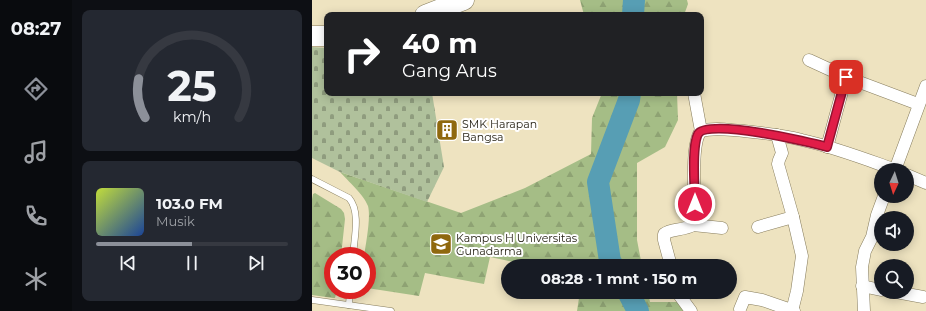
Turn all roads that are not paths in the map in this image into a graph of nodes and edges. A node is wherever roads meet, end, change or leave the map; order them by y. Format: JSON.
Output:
{"nodes":[{"id":1,"x":460,"y":6,"type":"edge"},
{"id":2,"x":437,"y":12,"type":"edge"},
{"id":3,"x":312,"y":36,"type":"edge"},
{"id":4,"x":324,"y":36,"type":"edge"},
{"id":5,"x":809,"y":60,"type":"dead end"},
{"id":6,"x":846,"y":77,"type":"junction"},
{"id":7,"x":926,"y":86,"type":"edge"},
{"id":8,"x":695,"y":96,"type":"edge"},
{"id":9,"x":918,"y":104,"type":"junction"},
{"id":10,"x":701,"y":131,"type":"junction"},
{"id":11,"x":777,"y":135,"type":"junction"},
{"id":12,"x":827,"y":147,"type":"junction"},
{"id":13,"x":874,"y":163,"type":"edge"},
{"id":14,"x":897,"y":163,"type":"edge"},
{"id":15,"x":914,"y":178,"type":"edge"},
{"id":16,"x":312,"y":179,"type":"edge"},
{"id":17,"x":926,"y":183,"type":"edge"},
{"id":18,"x":881,"y":203,"type":"edge"},
{"id":19,"x":793,"y":217,"type":"junction"},
{"id":20,"x":693,"y":225,"type":"junction"},
{"id":21,"x":758,"y":227,"type":"dead end"},
{"id":22,"x":722,"y":228,"type":"dead end"},
{"id":23,"x":354,"y":247,"type":"edge"},
{"id":24,"x":669,"y":259,"type":"edge"},
{"id":25,"x":862,"y":286,"type":"junction"},
{"id":26,"x":874,"y":289,"type":"edge"},
{"id":27,"x":914,"y":295,"type":"edge"},
{"id":28,"x":923,"y":297,"type":"dead end"},
{"id":29,"x":349,"y":299,"type":"edge"},
{"id":30,"x":682,"y":299,"type":"edge"},
{"id":31,"x":312,"y":300,"type":"edge"},
{"id":32,"x":349,"y":305,"type":"junction"},
{"id":33,"x":740,"y":309,"type":"dead end"},
{"id":34,"x":389,"y":311,"type":"edge"},
{"id":35,"x":691,"y":311,"type":"edge"},
{"id":36,"x":793,"y":311,"type":"edge"},
{"id":37,"x":864,"y":311,"type":"edge"}],
"edges":[{"from":1,"to":2,"type":"main road"},
{"from":3,"to":4,"type":"main road"},
{"from":5,"to":6,"type":"street"},
{"from":6,"to":9,"type":"street"},
{"from":6,"to":12,"type":"street"},
{"from":7,"to":9,"type":"street"},
{"from":8,"to":10,"type":"street"},
{"from":9,"to":14,"type":"street"},
{"from":10,"to":11,"type":"street"},
{"from":10,"to":20,"type":"street"},
{"from":11,"to":12,"type":"street"},
{"from":11,"to":19,"type":"street"},
{"from":12,"to":13,"type":"street"},
{"from":15,"to":17,"type":"street"},
{"from":16,"to":23,"type":"lane"},
{"from":18,"to":25,"type":"street"},
{"from":19,"to":21,"type":"street"},
{"from":19,"to":36,"type":"street"},
{"from":20,"to":22,"type":"street"},
{"from":20,"to":24,"type":"street"},
{"from":25,"to":26,"type":"street"},
{"from":25,"to":37,"type":"street"},
{"from":27,"to":28,"type":"street"},
{"from":29,"to":32,"type":"lane"},
{"from":30,"to":35,"type":"street"},
{"from":31,"to":32,"type":"lane"},
{"from":32,"to":34,"type":"lane"},
{"from":33,"to":36,"type":"street"}]}
